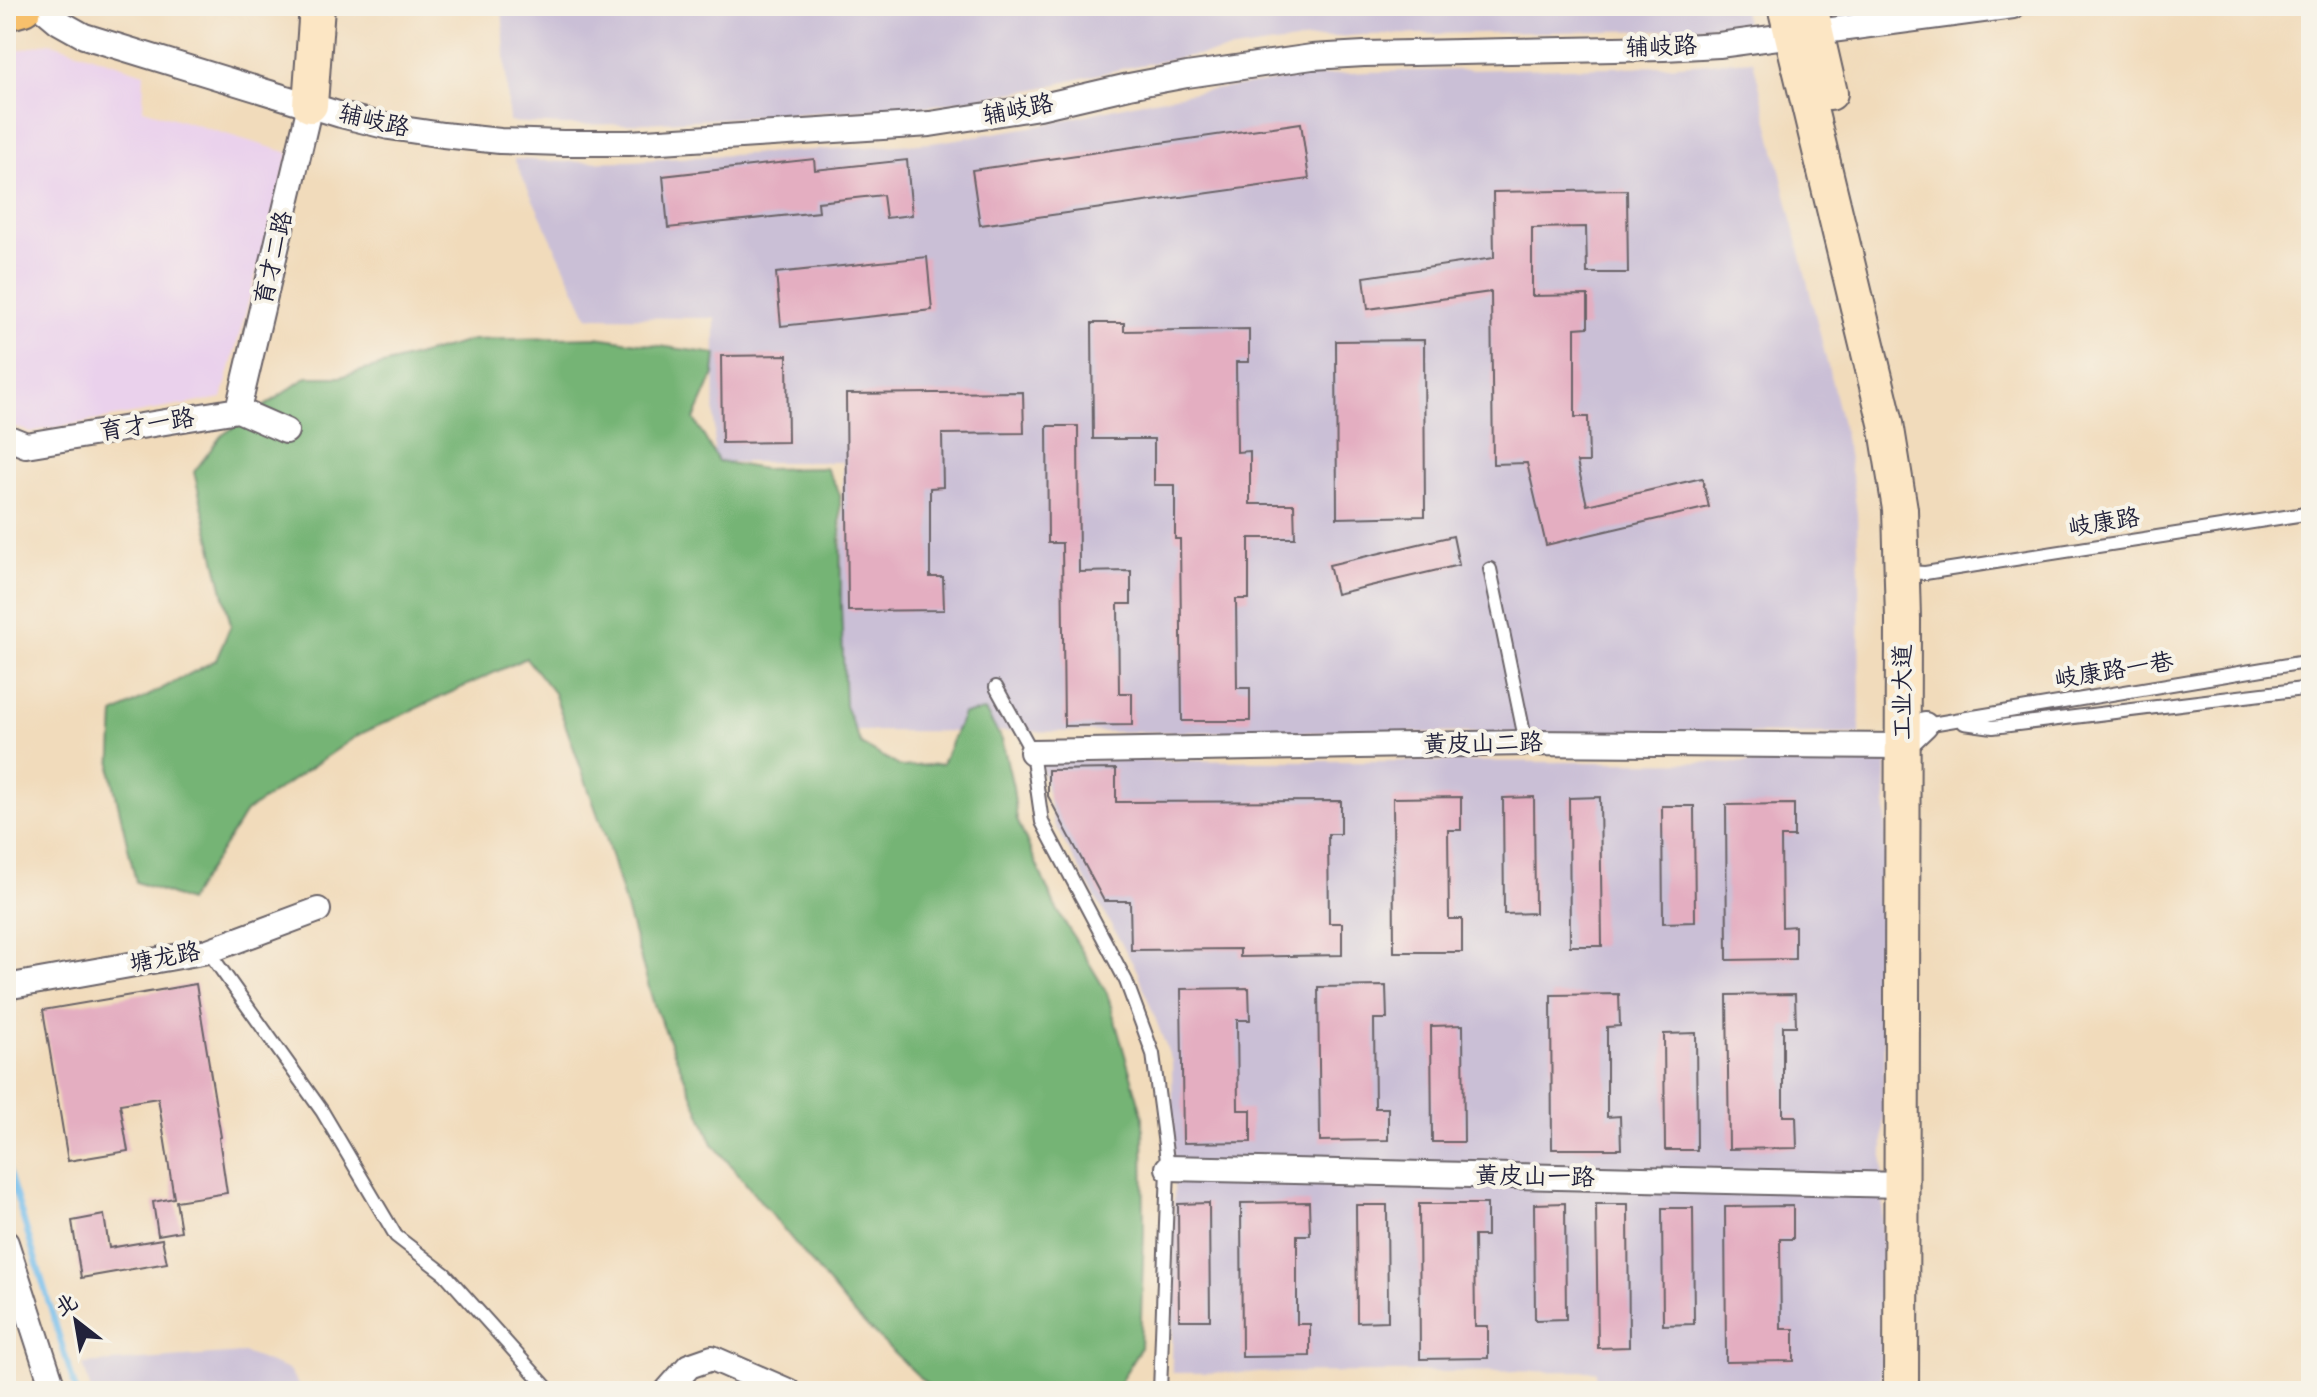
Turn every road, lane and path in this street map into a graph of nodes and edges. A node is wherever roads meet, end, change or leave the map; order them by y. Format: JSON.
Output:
{"nodes":[{"id":1,"x":23,"y":6,"type":"edge"},
{"id":2,"x":40,"y":6,"type":"edge"},
{"id":3,"x":317,"y":6,"type":"edge"},
{"id":4,"x":2013,"y":6,"type":"edge"},
{"id":5,"x":6,"y":11,"type":"edge"},
{"id":6,"x":1801,"y":20,"type":"edge"},
{"id":7,"x":310,"y":105,"type":"junction"},
{"id":8,"x":238,"y":410,"type":"junction"},
{"id":9,"x":286,"y":431,"type":"dead end"},
{"id":10,"x":6,"y":437,"type":"edge"},
{"id":11,"x":2311,"y":513,"type":"edge"},
{"id":12,"x":1490,"y":569,"type":"dead end"},
{"id":13,"x":1914,"y":573,"type":"junction"},
{"id":14,"x":2311,"y":661,"type":"edge"},
{"id":15,"x":996,"y":687,"type":"dead end"},
{"id":16,"x":2311,"y":688,"type":"edge"},
{"id":17,"x":1925,"y":731,"type":"junction"},
{"id":18,"x":1526,"y":743,"type":"junction"},
{"id":19,"x":1032,"y":752,"type":"junction"},
{"id":20,"x":318,"y":910,"type":"dead end"},
{"id":21,"x":208,"y":951,"type":"junction"},
{"id":22,"x":6,"y":987,"type":"edge"},
{"id":23,"x":1168,"y":1168,"type":"junction"},
{"id":24,"x":1902,"y":1185,"type":"junction"},
{"id":25,"x":6,"y":1243,"type":"edge"},
{"id":26,"x":54,"y":1391,"type":"edge"},
{"id":27,"x":550,"y":1391,"type":"edge"},
{"id":28,"x":667,"y":1391,"type":"edge"},
{"id":29,"x":788,"y":1391,"type":"edge"},
{"id":30,"x":1160,"y":1391,"type":"edge"},
{"id":31,"x":1901,"y":1391,"type":"edge"},
{"id":32,"x":1923,"y":1391,"type":"edge"}],
"edges":[{"from":1,"to":5,"type":"main road"},
{"from":2,"to":7,"type":"street","name":"辅岐路"},
{"from":3,"to":7,"type":"street"},
{"from":4,"to":6,"type":"street","name":"辅岐路"},
{"from":6,"to":7,"type":"street","name":"辅岐路"},
{"from":6,"to":13,"type":"street","name":"工业大道"},
{"from":7,"to":8,"type":"street","name":"育才二路"},
{"from":8,"to":9,"type":"street"},
{"from":8,"to":10,"type":"street","name":"育才一路"},
{"from":11,"to":13,"type":"lane","name":"岐康路"},
{"from":12,"to":18,"type":"lane"},
{"from":13,"to":17,"type":"street","name":"工业大道"},
{"from":14,"to":17,"type":"lane","name":"岐康路一巷"},
{"from":15,"to":19,"type":"lane"},
{"from":16,"to":17,"type":"lane"},
{"from":17,"to":18,"type":"street","name":"黄皮山二路"},
{"from":17,"to":24,"type":"street","name":"工业大道"},
{"from":17,"to":32,"type":"street","name":"工业大道"},
{"from":18,"to":19,"type":"street","name":"黄皮山二路"},
{"from":19,"to":23,"type":"lane"},
{"from":20,"to":21,"type":"street","name":"塘龙路"},
{"from":21,"to":22,"type":"street","name":"塘龙路"},
{"from":21,"to":27,"type":"lane"},
{"from":23,"to":24,"type":"street","name":"黄皮山一路"},
{"from":23,"to":30,"type":"lane"},
{"from":24,"to":31,"type":"street","name":"工业大道"},
{"from":25,"to":26,"type":"street"},
{"from":28,"to":29,"type":"street"}]}
